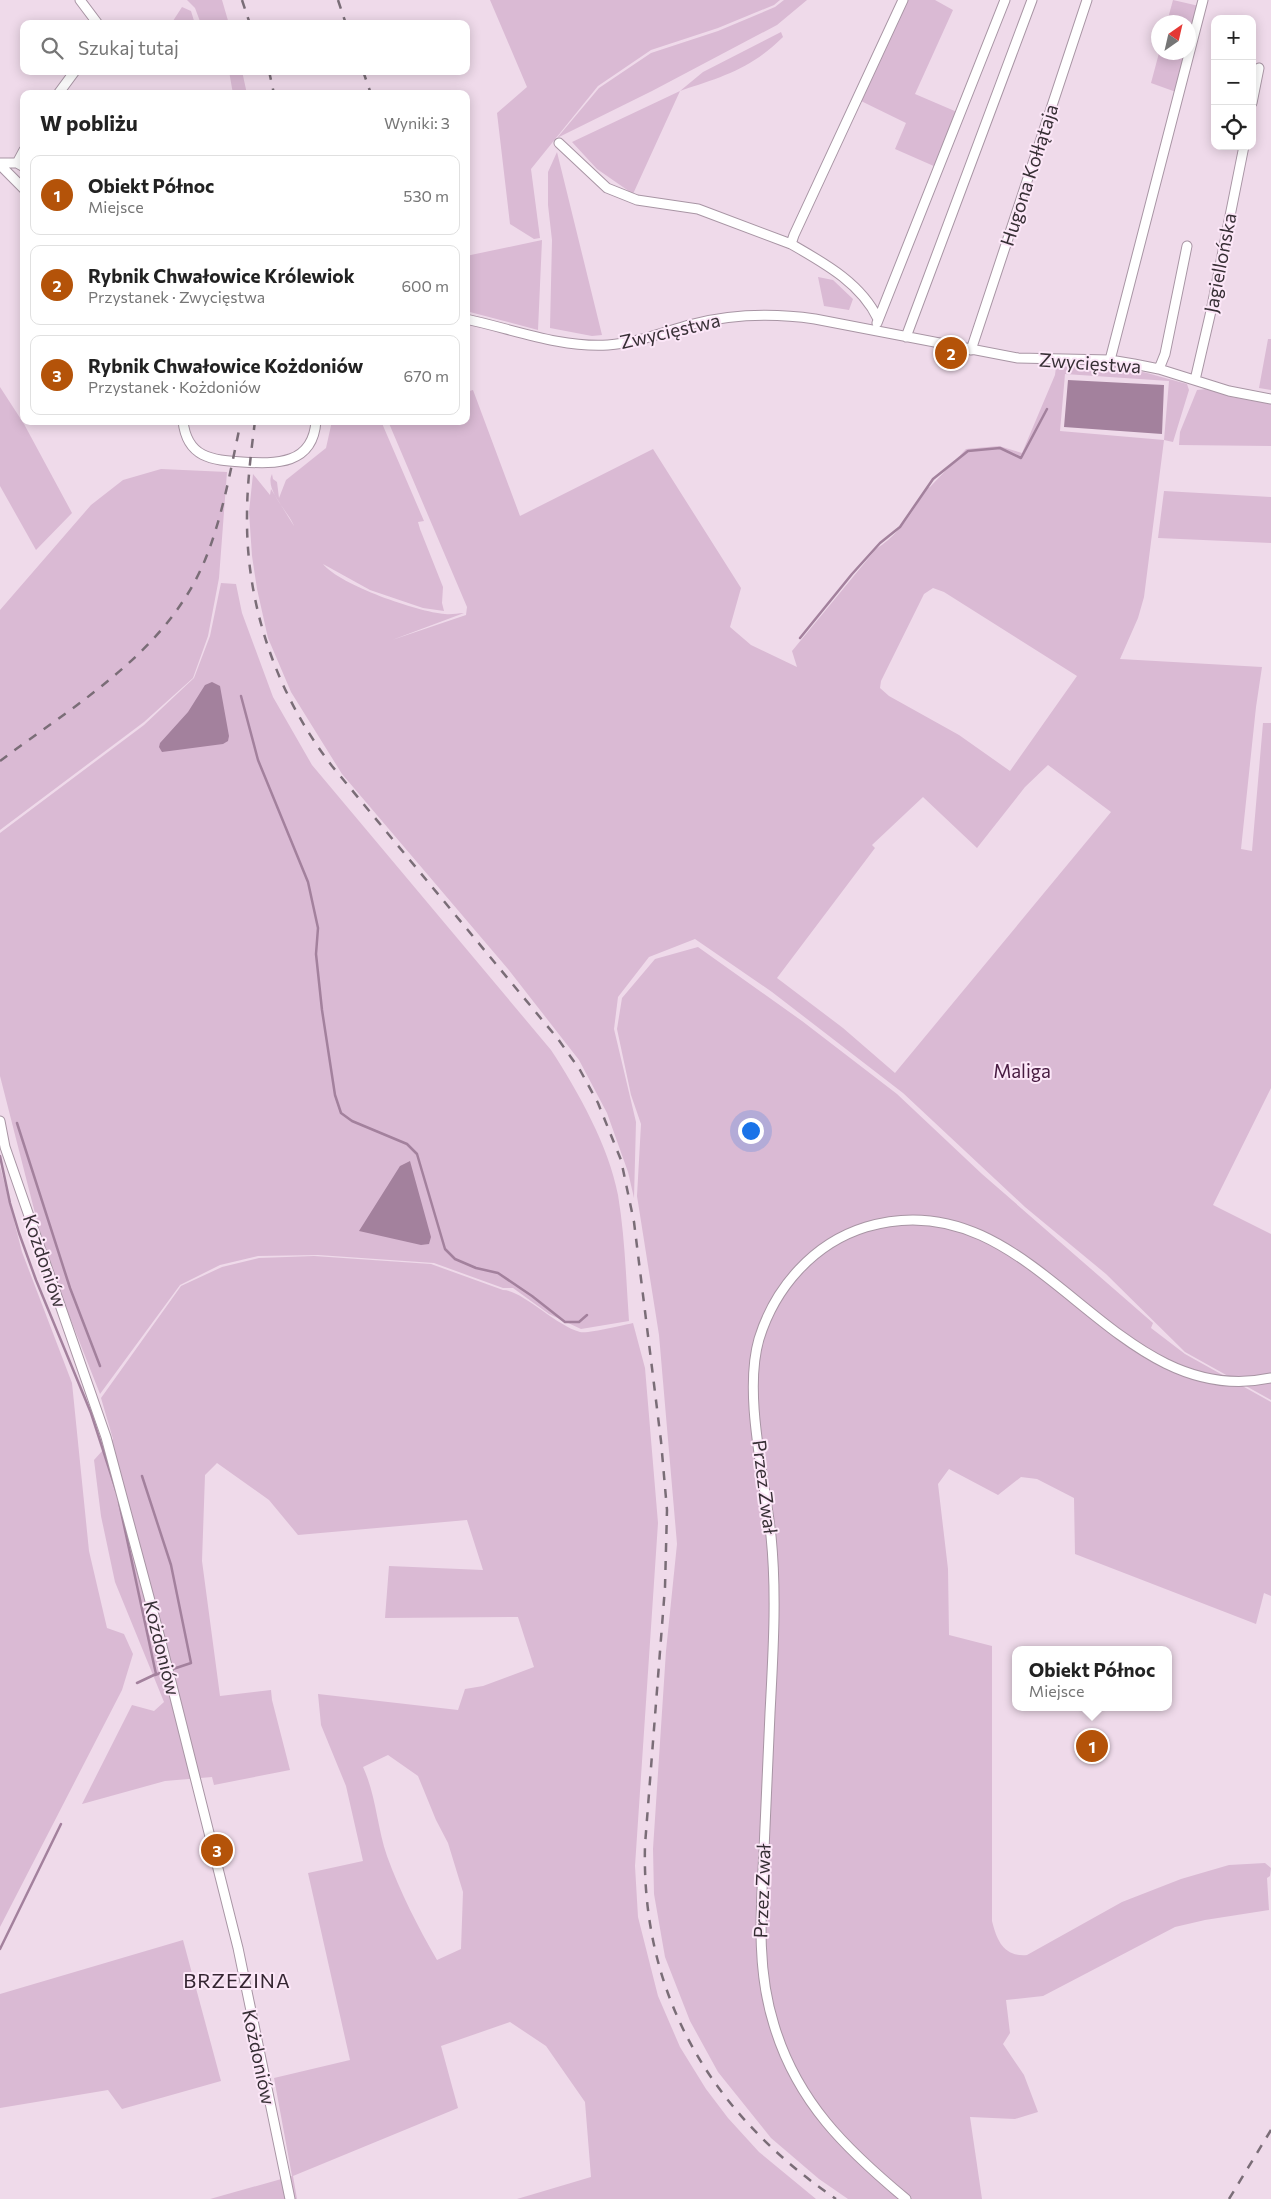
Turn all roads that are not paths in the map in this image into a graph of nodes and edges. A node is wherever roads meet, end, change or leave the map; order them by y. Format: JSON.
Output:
{"nodes":[{"id":1,"x":80,"y":0,"type":"edge"},
{"id":2,"x":903,"y":0,"type":"edge"},
{"id":3,"x":1005,"y":0,"type":"edge"},
{"id":4,"x":1032,"y":0,"type":"edge"},
{"id":5,"x":1087,"y":0,"type":"edge"},
{"id":6,"x":1203,"y":0,"type":"edge"},
{"id":7,"x":95,"y":20,"type":"edge"},
{"id":8,"x":1259,"y":68,"type":"dead end"},
{"id":9,"x":72,"y":75,"type":"edge"},
{"id":10,"x":1256,"y":83,"type":"edge"},
{"id":11,"x":61,"y":90,"type":"edge"},
{"id":12,"x":559,"y":143,"type":"dead end"},
{"id":13,"x":1243,"y":150,"type":"edge"},
{"id":14,"x":0,"y":164,"type":"edge"},
{"id":15,"x":20,"y":165,"type":"edge"},
{"id":16,"x":20,"y":185,"type":"edge"},
{"id":17,"x":791,"y":244,"type":"junction"},
{"id":18,"x":1187,"y":246,"type":"dead end"},
{"id":19,"x":878,"y":319,"type":"junction"},
{"id":20,"x":470,"y":320,"type":"edge"},
{"id":21,"x":874,"y":331,"type":"junction"},
{"id":22,"x":906,"y":337,"type":"junction"},
{"id":23,"x":971,"y":350,"type":"junction"},
{"id":24,"x":1110,"y":360,"type":"junction"},
{"id":25,"x":1159,"y":369,"type":"junction"},
{"id":26,"x":1195,"y":380,"type":"junction"},
{"id":27,"x":1271,"y":399,"type":"edge"},
{"id":28,"x":183,"y":425,"type":"edge"},
{"id":29,"x":315,"y":425,"type":"edge"},
{"id":30,"x":0,"y":1121,"type":"edge"},
{"id":31,"x":1271,"y":1378,"type":"edge"},
{"id":32,"x":290,"y":2199,"type":"edge"},
{"id":33,"x":906,"y":2199,"type":"edge"}],
"edges":[{"from":1,"to":7,"type":"street"},
{"from":2,"to":17,"type":"street"},
{"from":3,"to":19,"type":"street"},
{"from":4,"to":22,"type":"street"},
{"from":5,"to":23,"type":"street","name":"Hugona Kołłątaja"},
{"from":6,"to":24,"type":"street"},
{"from":8,"to":10,"type":"street"},
{"from":9,"to":11,"type":"street"},
{"from":12,"to":17,"type":"street"},
{"from":13,"to":26,"type":"street","name":"Jagiellońska"},
{"from":14,"to":15,"type":"street"},
{"from":14,"to":16,"type":"street"},
{"from":17,"to":19,"type":"street"},
{"from":18,"to":25,"type":"street"},
{"from":19,"to":21,"type":"street"},
{"from":20,"to":21,"type":"street","name":"Zwycięstwa"},
{"from":21,"to":22,"type":"street","name":"Zwycięstwa"},
{"from":22,"to":23,"type":"street","name":"Zwycięstwa"},
{"from":23,"to":24,"type":"street","name":"Zwycięstwa"},
{"from":24,"to":25,"type":"street","name":"Zwycięstwa"},
{"from":25,"to":26,"type":"street","name":"Zwycięstwa"},
{"from":26,"to":27,"type":"street","name":"Zwycięstwa"},
{"from":28,"to":29,"type":"street"},
{"from":30,"to":32,"type":"street","name":"Kożdoniów"},
{"from":31,"to":33,"type":"street","name":"Przez Zwał"}]}
